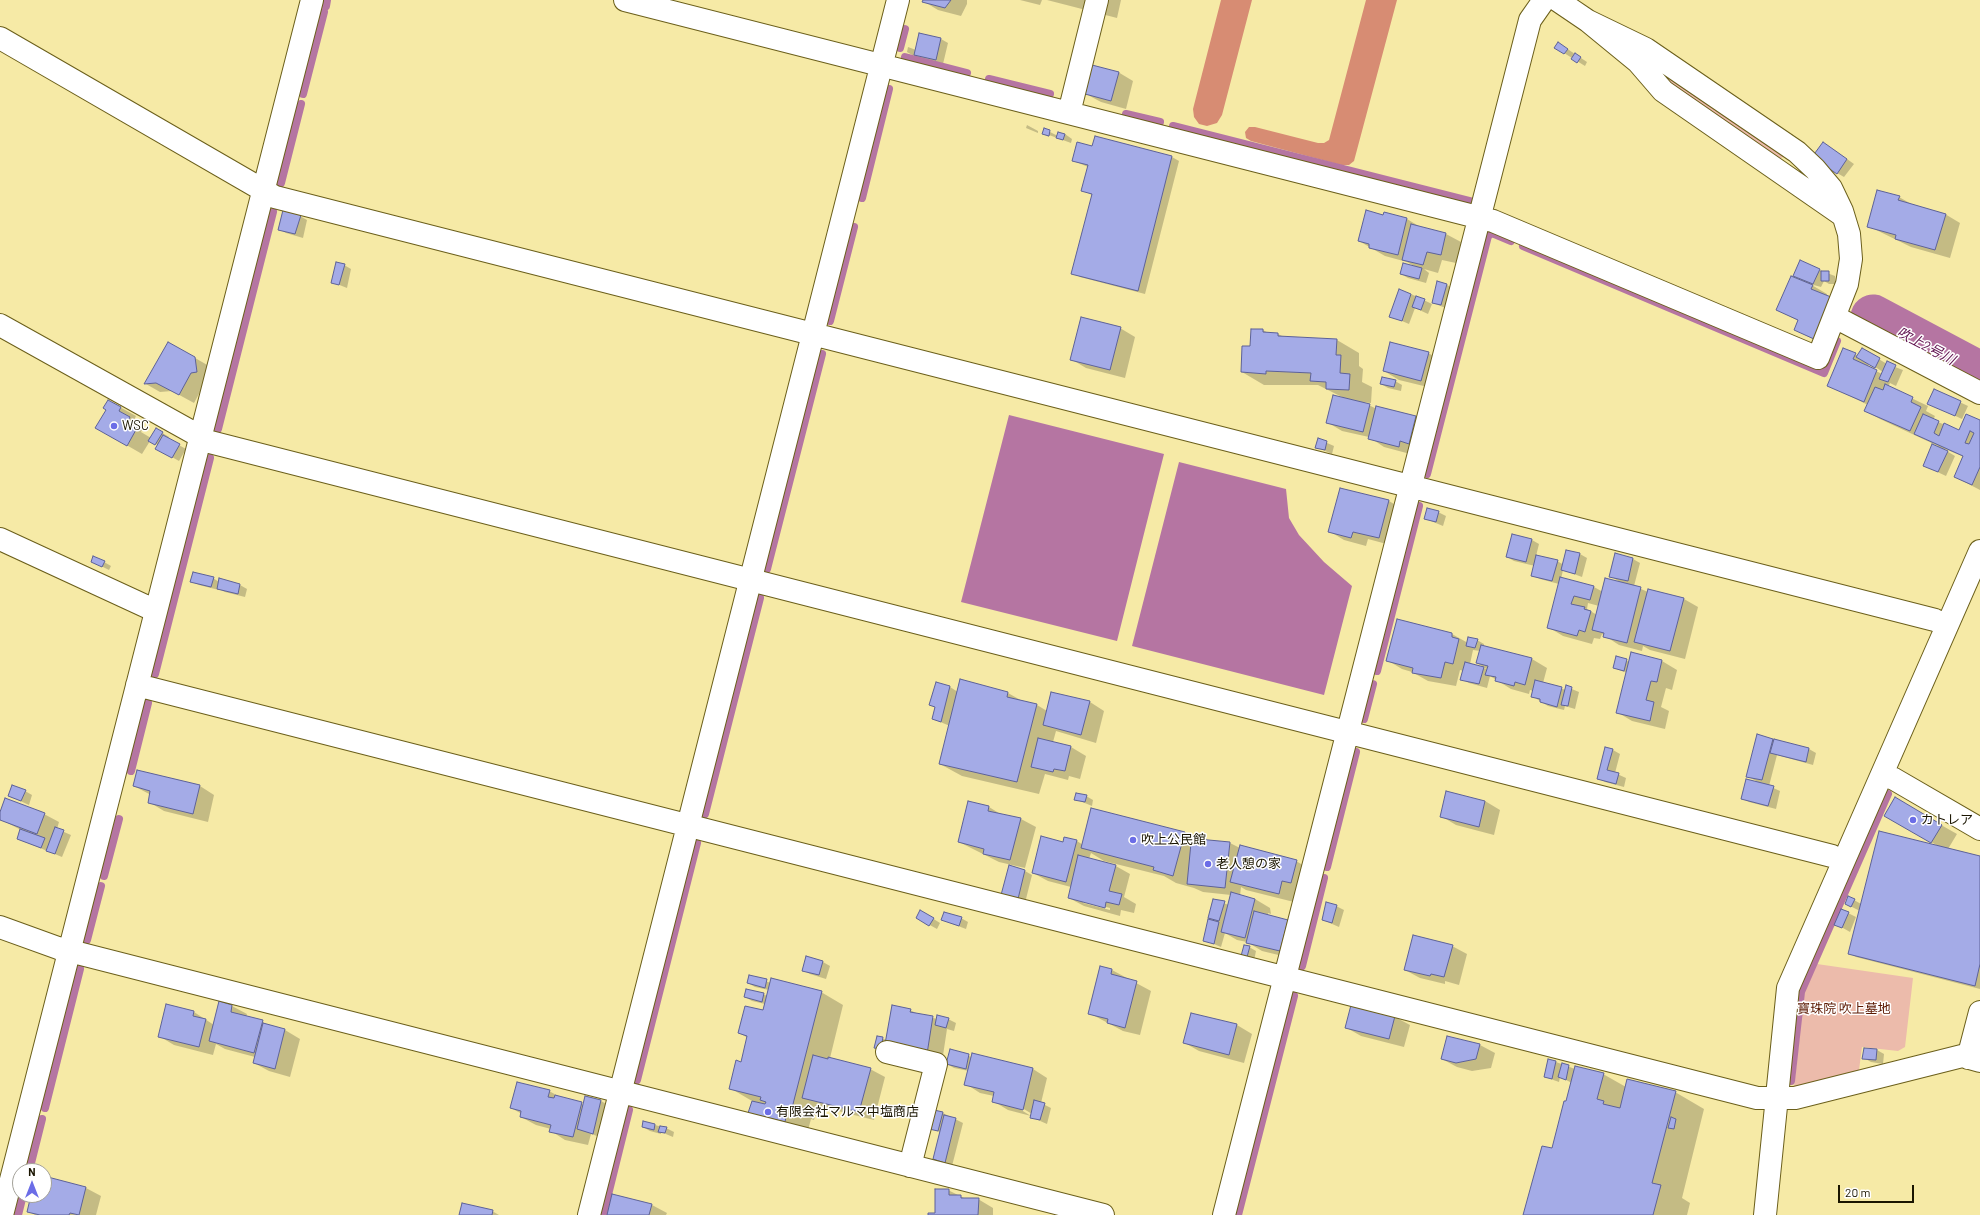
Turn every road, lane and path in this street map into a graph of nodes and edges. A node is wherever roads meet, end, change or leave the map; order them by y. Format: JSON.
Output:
{"nodes":[{"id":1,"x":312,"y":0,"type":"edge"},
{"id":2,"x":625,"y":0,"type":"edge"},
{"id":3,"x":898,"y":0,"type":"edge"},
{"id":4,"x":1097,"y":0,"type":"edge"},
{"id":5,"x":1544,"y":0,"type":"edge"},
{"id":6,"x":1557,"y":0,"type":"edge"},
{"id":7,"x":0,"y":38,"type":"edge"},
{"id":8,"x":882,"y":66,"type":"junction"},
{"id":9,"x":1069,"y":113,"type":"junction"},
{"id":10,"x":263,"y":190,"type":"junction"},
{"id":11,"x":1479,"y":218,"type":"junction"},
{"id":12,"x":1835,"y":317,"type":"junction"},
{"id":13,"x":0,"y":325,"type":"edge"},
{"id":14,"x":813,"y":334,"type":"junction"},
{"id":15,"x":1980,"y":394,"type":"edge"},
{"id":16,"x":200,"y":437,"type":"junction"},
{"id":17,"x":1410,"y":487,"type":"junction"},
{"id":18,"x":0,"y":539,"type":"edge"},
{"id":19,"x":1980,"y":551,"type":"edge"},
{"id":20,"x":751,"y":580,"type":"junction"},
{"id":21,"x":156,"y":611,"type":"junction"},
{"id":22,"x":1947,"y":626,"type":"junction"},
{"id":23,"x":137,"y":685,"type":"junction"},
{"id":24,"x":1348,"y":733,"type":"junction"},
{"id":25,"x":1882,"y":774,"type":"junction"},
{"id":26,"x":688,"y":826,"type":"junction"},
{"id":27,"x":1980,"y":829,"type":"edge"},
{"id":28,"x":1844,"y":861,"type":"junction"},
{"id":29,"x":0,"y":927,"type":"edge"},
{"id":30,"x":69,"y":951,"type":"junction"},
{"id":31,"x":1285,"y":978,"type":"junction"},
{"id":32,"x":1980,"y":1012,"type":"edge"},
{"id":33,"x":887,"y":1052,"type":"dead end"},
{"id":34,"x":1974,"y":1060,"type":"edge"},
{"id":35,"x":620,"y":1092,"type":"junction"},
{"id":36,"x":1776,"y":1098,"type":"junction"},
{"id":37,"x":910,"y":1166,"type":"junction"},
{"id":38,"x":2,"y":1215,"type":"edge"},
{"id":39,"x":589,"y":1215,"type":"edge"},
{"id":40,"x":1103,"y":1215,"type":"edge"},
{"id":41,"x":1224,"y":1215,"type":"edge"},
{"id":42,"x":1764,"y":1215,"type":"edge"}],
"edges":[{"from":1,"to":10,"type":"street"},
{"from":2,"to":8,"type":"street"},
{"from":3,"to":8,"type":"street"},
{"from":4,"to":9,"type":"street"},
{"from":5,"to":11,"type":"street"},
{"from":6,"to":12,"type":"street"},
{"from":7,"to":10,"type":"street"},
{"from":8,"to":9,"type":"street"},
{"from":8,"to":14,"type":"street"},
{"from":9,"to":11,"type":"street"},
{"from":10,"to":14,"type":"street"},
{"from":10,"to":16,"type":"street"},
{"from":11,"to":12,"type":"street"},
{"from":11,"to":17,"type":"street"},
{"from":12,"to":15,"type":"street"},
{"from":13,"to":16,"type":"street"},
{"from":14,"to":17,"type":"street"},
{"from":14,"to":20,"type":"street"},
{"from":16,"to":20,"type":"street"},
{"from":16,"to":21,"type":"street"},
{"from":17,"to":22,"type":"street"},
{"from":17,"to":24,"type":"street"},
{"from":18,"to":21,"type":"street"},
{"from":19,"to":22,"type":"street"},
{"from":20,"to":24,"type":"street"},
{"from":20,"to":26,"type":"street"},
{"from":21,"to":23,"type":"street"},
{"from":22,"to":25,"type":"street"},
{"from":23,"to":26,"type":"street"},
{"from":23,"to":30,"type":"street"},
{"from":24,"to":28,"type":"street"},
{"from":24,"to":31,"type":"street"},
{"from":25,"to":27,"type":"street"},
{"from":25,"to":28,"type":"street"},
{"from":26,"to":31,"type":"street"},
{"from":26,"to":35,"type":"street"},
{"from":28,"to":36,"type":"street"},
{"from":29,"to":30,"type":"street"},
{"from":30,"to":35,"type":"street"},
{"from":30,"to":38,"type":"street"},
{"from":31,"to":36,"type":"street"},
{"from":31,"to":41,"type":"street"},
{"from":32,"to":34,"type":"street"},
{"from":33,"to":37,"type":"street"},
{"from":34,"to":36,"type":"street"},
{"from":35,"to":37,"type":"street"},
{"from":35,"to":39,"type":"street"},
{"from":36,"to":42,"type":"street"},
{"from":37,"to":40,"type":"street"}]}
